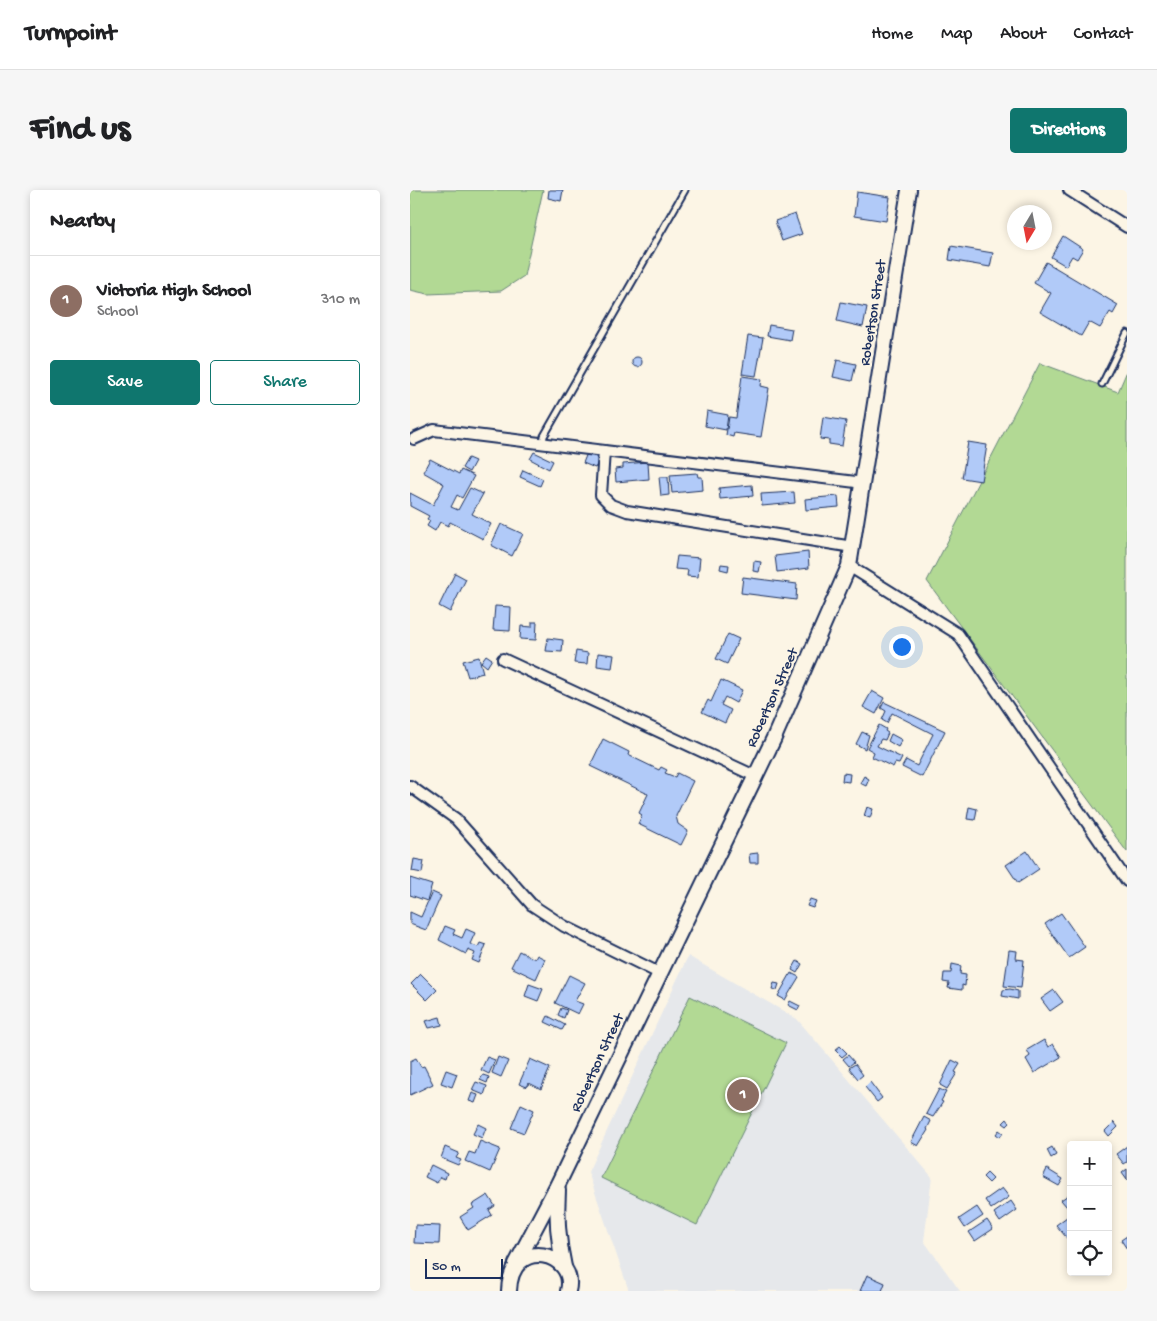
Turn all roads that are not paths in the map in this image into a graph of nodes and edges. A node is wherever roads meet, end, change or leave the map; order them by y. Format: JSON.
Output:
{"nodes":[{"id":1,"x":685,"y":190,"type":"edge"},
{"id":2,"x":909,"y":190,"type":"edge"},
{"id":3,"x":1069,"y":190,"type":"edge"},
{"id":4,"x":1126,"y":225,"type":"edge"},
{"id":5,"x":1127,"y":332,"type":"edge"},
{"id":6,"x":1102,"y":384,"type":"dead end"},
{"id":7,"x":414,"y":439,"type":"dead end"},
{"id":8,"x":543,"y":444,"type":"junction"},
{"id":9,"x":604,"y":451,"type":"junction"},
{"id":10,"x":864,"y":483,"type":"junction"},
{"id":11,"x":853,"y":547,"type":"junction"},
{"id":12,"x":849,"y":566,"type":"junction"},
{"id":13,"x":503,"y":659,"type":"dead end"},
{"id":14,"x":755,"y":776,"type":"junction"},
{"id":15,"x":410,"y":786,"type":"edge"},
{"id":16,"x":1127,"y":880,"type":"edge"},
{"id":17,"x":659,"y":972,"type":"junction"},
{"id":18,"x":558,"y":1184,"type":"junction"},
{"id":19,"x":516,"y":1264,"type":"junction"},
{"id":20,"x":564,"y":1267,"type":"junction"},
{"id":21,"x":571,"y":1289,"type":"edge"},
{"id":22,"x":508,"y":1291,"type":"edge"}],
"edges":[{"from":1,"to":8,"type":"lane"},
{"from":2,"to":10,"type":"street","name":"Robertson Street"},
{"from":3,"to":4,"type":"street"},
{"from":5,"to":6,"type":"lane"},
{"from":7,"to":8,"type":"street"},
{"from":8,"to":9,"type":"street"},
{"from":9,"to":10,"type":"street"},
{"from":9,"to":11,"type":"street"},
{"from":10,"to":11,"type":"street","name":"Robertson Street"},
{"from":11,"to":12,"type":"street","name":"Robertson Street"},
{"from":12,"to":14,"type":"street","name":"Robertson Street"},
{"from":12,"to":16,"type":"street"},
{"from":13,"to":14,"type":"street"},
{"from":14,"to":17,"type":"street","name":"Robertson Street"},
{"from":15,"to":17,"type":"street"},
{"from":17,"to":18,"type":"street","name":"Robertson Street"},
{"from":18,"to":19,"type":"street","name":"Robertson Street"},
{"from":18,"to":20,"type":"street","name":"Robertson Street"},
{"from":19,"to":20,"type":"street"},
{"from":19,"to":22,"type":"street","name":"Robertson Street"},
{"from":20,"to":21,"type":"street","name":"Robertson Street"}]}
